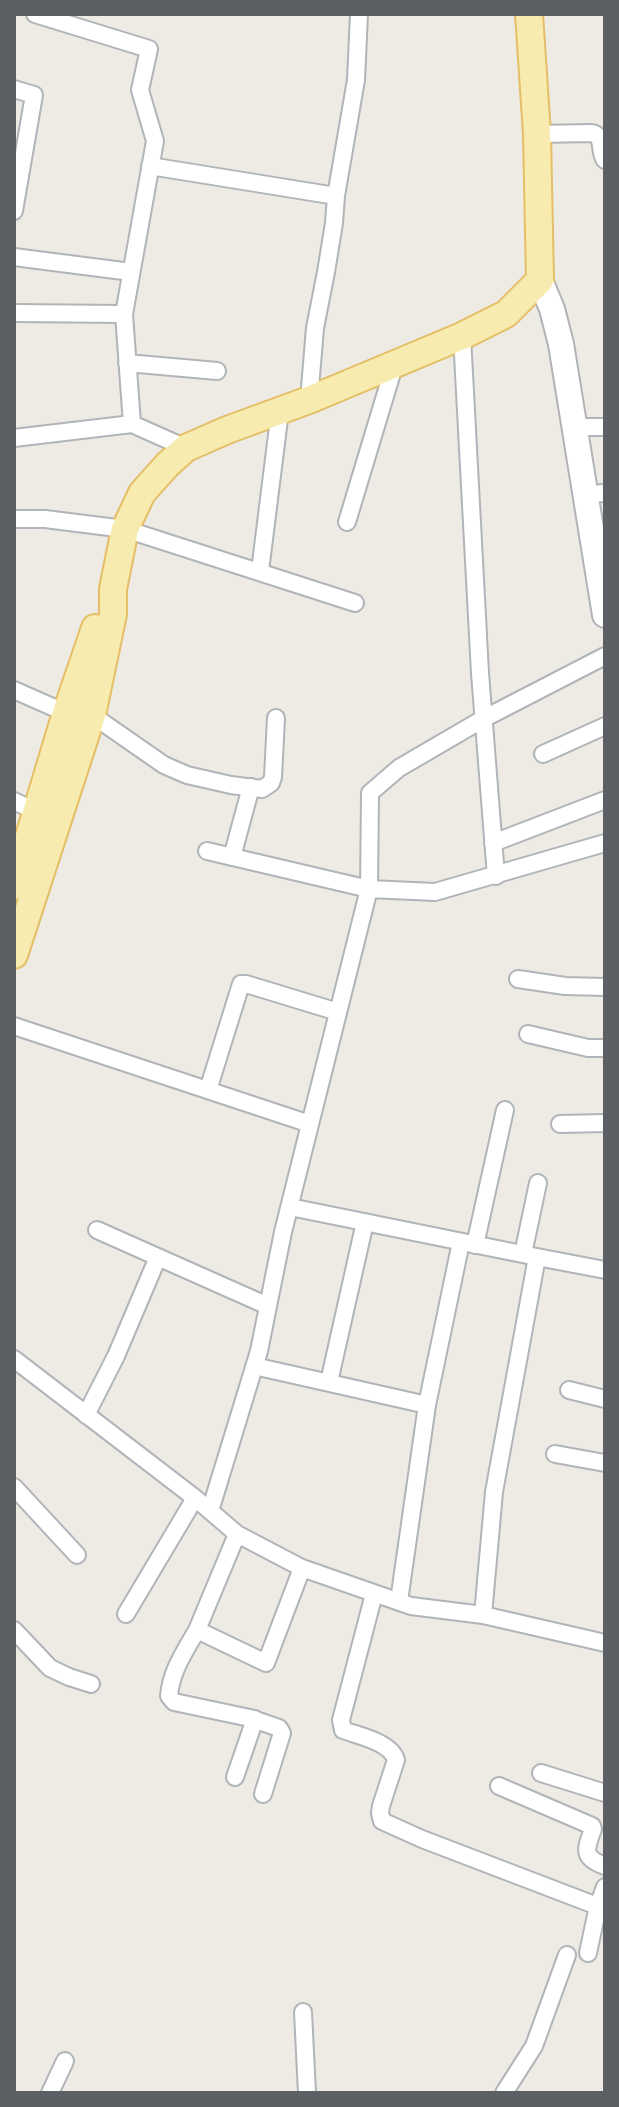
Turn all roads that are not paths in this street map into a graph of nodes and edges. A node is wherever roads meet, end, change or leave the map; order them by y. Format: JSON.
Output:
{"nodes":[{"id":1,"x":35,"y":14,"type":"edge"},
{"id":2,"x":359,"y":14,"type":"edge"},
{"id":3,"x":529,"y":14,"type":"edge"},
{"id":4,"x":14,"y":89,"type":"edge"},
{"id":5,"x":537,"y":134,"type":"junction"},
{"id":6,"x":605,"y":160,"type":"edge"},
{"id":7,"x":150,"y":166,"type":"junction"},
{"id":8,"x":336,"y":196,"type":"junction"},
{"id":9,"x":14,"y":211,"type":"edge"},
{"id":10,"x":14,"y":257,"type":"edge"},
{"id":11,"x":131,"y":272,"type":"junction"},
{"id":12,"x":540,"y":280,"type":"junction"},
{"id":13,"x":14,"y":313,"type":"edge"},
{"id":14,"x":124,"y":314,"type":"junction"},
{"id":15,"x":462,"y":336,"type":"junction"},
{"id":16,"x":127,"y":363,"type":"junction"},
{"id":17,"x":395,"y":363,"type":"junction"},
{"id":18,"x":217,"y":371,"type":"dead end"},
{"id":19,"x":309,"y":400,"type":"junction"},
{"id":20,"x":280,"y":411,"type":"junction"},
{"id":21,"x":132,"y":424,"type":"junction"},
{"id":22,"x":575,"y":427,"type":"junction"},
{"id":23,"x":605,"y":427,"type":"edge"},
{"id":24,"x":14,"y":438,"type":"edge"},
{"id":25,"x":186,"y":448,"type":"junction"},
{"id":26,"x":595,"y":493,"type":"edge"},
{"id":27,"x":14,"y":519,"type":"edge"},
{"id":28,"x":347,"y":522,"type":"dead end"},
{"id":29,"x":125,"y":529,"type":"junction"},
{"id":30,"x":260,"y":571,"type":"junction"},
{"id":31,"x":355,"y":603,"type":"dead end"},
{"id":32,"x":605,"y":615,"type":"edge"},
{"id":33,"x":605,"y":656,"type":"edge"},
{"id":34,"x":14,"y":690,"type":"edge"},
{"id":35,"x":79,"y":714,"type":"junction"},
{"id":36,"x":276,"y":718,"type":"dead end"},
{"id":37,"x":483,"y":719,"type":"junction"},
{"id":38,"x":605,"y":726,"type":"edge"},
{"id":39,"x":543,"y":754,"type":"dead end"},
{"id":40,"x":251,"y":787,"type":"junction"},
{"id":41,"x":605,"y":800,"type":"edge"},
{"id":42,"x":26,"y":807,"type":"edge"},
{"id":43,"x":493,"y":843,"type":"junction"},
{"id":44,"x":605,"y":843,"type":"edge"},
{"id":45,"x":19,"y":851,"type":"edge"},
{"id":46,"x":207,"y":851,"type":"dead end"},
{"id":47,"x":232,"y":857,"type":"junction"},
{"id":48,"x":496,"y":876,"type":"junction"},
{"id":49,"x":14,"y":886,"type":"edge"},
{"id":50,"x":369,"y":889,"type":"junction"},
{"id":51,"x":14,"y":955,"type":"edge"},
{"id":52,"x":518,"y":979,"type":"dead end"},
{"id":53,"x":605,"y":987,"type":"edge"},
{"id":54,"x":338,"y":1012,"type":"junction"},
{"id":55,"x":14,"y":1026,"type":"edge"},
{"id":56,"x":528,"y":1034,"type":"dead end"},
{"id":57,"x":605,"y":1048,"type":"edge"},
{"id":58,"x":208,"y":1090,"type":"junction"},
{"id":59,"x":505,"y":1110,"type":"dead end"},
{"id":60,"x":605,"y":1123,"type":"edge"},
{"id":61,"x":310,"y":1124,"type":"junction"},
{"id":62,"x":560,"y":1124,"type":"dead end"},
{"id":63,"x":538,"y":1183,"type":"dead end"},
{"id":64,"x":290,"y":1207,"type":"junction"},
{"id":65,"x":365,"y":1222,"type":"junction"},
{"id":66,"x":97,"y":1230,"type":"dead end"},
{"id":67,"x":468,"y":1244,"type":"junction"},
{"id":68,"x":530,"y":1256,"type":"junction"},
{"id":69,"x":158,"y":1257,"type":"junction"},
{"id":70,"x":605,"y":1270,"type":"edge"},
{"id":71,"x":268,"y":1306,"type":"junction"},
{"id":72,"x":14,"y":1359,"type":"edge"},
{"id":73,"x":254,"y":1366,"type":"junction"},
{"id":74,"x":329,"y":1382,"type":"junction"},
{"id":75,"x":569,"y":1390,"type":"dead end"},
{"id":76,"x":605,"y":1399,"type":"edge"},
{"id":77,"x":427,"y":1405,"type":"junction"},
{"id":78,"x":86,"y":1415,"type":"junction"},
{"id":79,"x":555,"y":1454,"type":"dead end"},
{"id":80,"x":605,"y":1463,"type":"edge"},
{"id":81,"x":14,"y":1487,"type":"edge"},
{"id":82,"x":195,"y":1498,"type":"junction"},
{"id":83,"x":210,"y":1511,"type":"junction"},
{"id":84,"x":237,"y":1534,"type":"junction"},
{"id":85,"x":77,"y":1555,"type":"dead end"},
{"id":86,"x":302,"y":1568,"type":"junction"},
{"id":87,"x":374,"y":1594,"type":"junction"},
{"id":88,"x":399,"y":1601,"type":"junction"},
{"id":89,"x":126,"y":1614,"type":"dead end"},
{"id":90,"x":483,"y":1615,"type":"junction"},
{"id":91,"x":14,"y":1630,"type":"edge"},
{"id":92,"x":197,"y":1630,"type":"junction"},
{"id":93,"x":605,"y":1643,"type":"edge"},
{"id":94,"x":91,"y":1684,"type":"dead end"},
{"id":95,"x":255,"y":1719,"type":"junction"},
{"id":96,"x":541,"y":1773,"type":"dead end"},
{"id":97,"x":235,"y":1777,"type":"dead end"},
{"id":98,"x":499,"y":1786,"type":"dead end"},
{"id":99,"x":605,"y":1793,"type":"edge"},
{"id":100,"x":263,"y":1794,"type":"dead end"},
{"id":101,"x":605,"y":1866,"type":"edge"},
{"id":102,"x":605,"y":1887,"type":"edge"},
{"id":103,"x":602,"y":1908,"type":"edge"},
{"id":104,"x":588,"y":1953,"type":"dead end"},
{"id":105,"x":567,"y":1955,"type":"dead end"},
{"id":106,"x":303,"y":2012,"type":"dead end"},
{"id":107,"x":65,"y":2061,"type":"dead end"},
{"id":108,"x":50,"y":2093,"type":"edge"},
{"id":109,"x":307,"y":2093,"type":"edge"},
{"id":110,"x":504,"y":2093,"type":"edge"}],
"edges":[{"from":1,"to":7,"type":"street"},
{"from":2,"to":8,"type":"street"},
{"from":3,"to":5,"type":"main road"},
{"from":4,"to":9,"type":"street"},
{"from":5,"to":6,"type":"street"},
{"from":5,"to":12,"type":"main road"},
{"from":7,"to":8,"type":"street"},
{"from":7,"to":11,"type":"street"},
{"from":8,"to":19,"type":"street"},
{"from":10,"to":11,"type":"street"},
{"from":11,"to":14,"type":"street"},
{"from":12,"to":15,"type":"main road"},
{"from":12,"to":22,"type":"main road"},
{"from":13,"to":14,"type":"street"},
{"from":14,"to":16,"type":"street"},
{"from":15,"to":17,"type":"main road"},
{"from":15,"to":37,"type":"street"},
{"from":16,"to":18,"type":"street"},
{"from":16,"to":21,"type":"street"},
{"from":17,"to":19,"type":"main road"},
{"from":17,"to":28,"type":"street"},
{"from":19,"to":20,"type":"main road"},
{"from":20,"to":25,"type":"main road"},
{"from":20,"to":30,"type":"street"},
{"from":21,"to":24,"type":"street"},
{"from":21,"to":25,"type":"street"},
{"from":22,"to":23,"type":"street"},
{"from":22,"to":26,"type":"main road"},
{"from":25,"to":29,"type":"main road"},
{"from":26,"to":32,"type":"main road"},
{"from":27,"to":29,"type":"street"},
{"from":29,"to":30,"type":"street"},
{"from":29,"to":35,"type":"main road"},
{"from":30,"to":31,"type":"street"},
{"from":33,"to":37,"type":"street"},
{"from":34,"to":35,"type":"street"},
{"from":35,"to":40,"type":"street"},
{"from":35,"to":42,"type":"main road"},
{"from":35,"to":51,"type":"main road"},
{"from":36,"to":40,"type":"street"},
{"from":37,"to":43,"type":"street"},
{"from":37,"to":50,"type":"street"},
{"from":38,"to":39,"type":"street"},
{"from":40,"to":47,"type":"street"},
{"from":41,"to":43,"type":"street"},
{"from":42,"to":45,"type":"main road"},
{"from":43,"to":48,"type":"street"},
{"from":44,"to":48,"type":"street"},
{"from":45,"to":49,"type":"main road"},
{"from":46,"to":47,"type":"street"},
{"from":47,"to":50,"type":"street"},
{"from":48,"to":50,"type":"street"},
{"from":50,"to":54,"type":"street"},
{"from":52,"to":53,"type":"street"},
{"from":54,"to":58,"type":"street"},
{"from":54,"to":61,"type":"street"},
{"from":55,"to":58,"type":"street"},
{"from":56,"to":57,"type":"street"},
{"from":58,"to":61,"type":"street"},
{"from":59,"to":67,"type":"street"},
{"from":60,"to":62,"type":"street"},
{"from":61,"to":64,"type":"street"},
{"from":63,"to":68,"type":"street"},
{"from":64,"to":65,"type":"street"},
{"from":64,"to":71,"type":"street"},
{"from":65,"to":67,"type":"street"},
{"from":65,"to":74,"type":"street"},
{"from":66,"to":69,"type":"street"},
{"from":67,"to":68,"type":"street"},
{"from":67,"to":77,"type":"street"},
{"from":68,"to":70,"type":"street"},
{"from":68,"to":90,"type":"street"},
{"from":69,"to":71,"type":"street"},
{"from":69,"to":78,"type":"street"},
{"from":71,"to":73,"type":"street"},
{"from":72,"to":78,"type":"street"},
{"from":73,"to":74,"type":"street"},
{"from":73,"to":83,"type":"street"},
{"from":74,"to":77,"type":"street"},
{"from":75,"to":76,"type":"street"},
{"from":77,"to":88,"type":"street"},
{"from":78,"to":82,"type":"street"},
{"from":79,"to":80,"type":"street"},
{"from":81,"to":85,"type":"street"},
{"from":82,"to":83,"type":"street"},
{"from":82,"to":89,"type":"street"},
{"from":83,"to":84,"type":"street"},
{"from":84,"to":86,"type":"street"},
{"from":84,"to":92,"type":"street"},
{"from":86,"to":87,"type":"street"},
{"from":86,"to":92,"type":"street"},
{"from":87,"to":88,"type":"street"},
{"from":87,"to":103,"type":"street"},
{"from":88,"to":90,"type":"street"},
{"from":90,"to":93,"type":"street"},
{"from":91,"to":94,"type":"street"},
{"from":92,"to":95,"type":"street"},
{"from":95,"to":97,"type":"street"},
{"from":95,"to":100,"type":"street"},
{"from":96,"to":99,"type":"street"},
{"from":98,"to":101,"type":"street"},
{"from":102,"to":103,"type":"street"},
{"from":103,"to":104,"type":"street"},
{"from":105,"to":110,"type":"street"},
{"from":106,"to":109,"type":"street"},
{"from":107,"to":108,"type":"street"}]}
